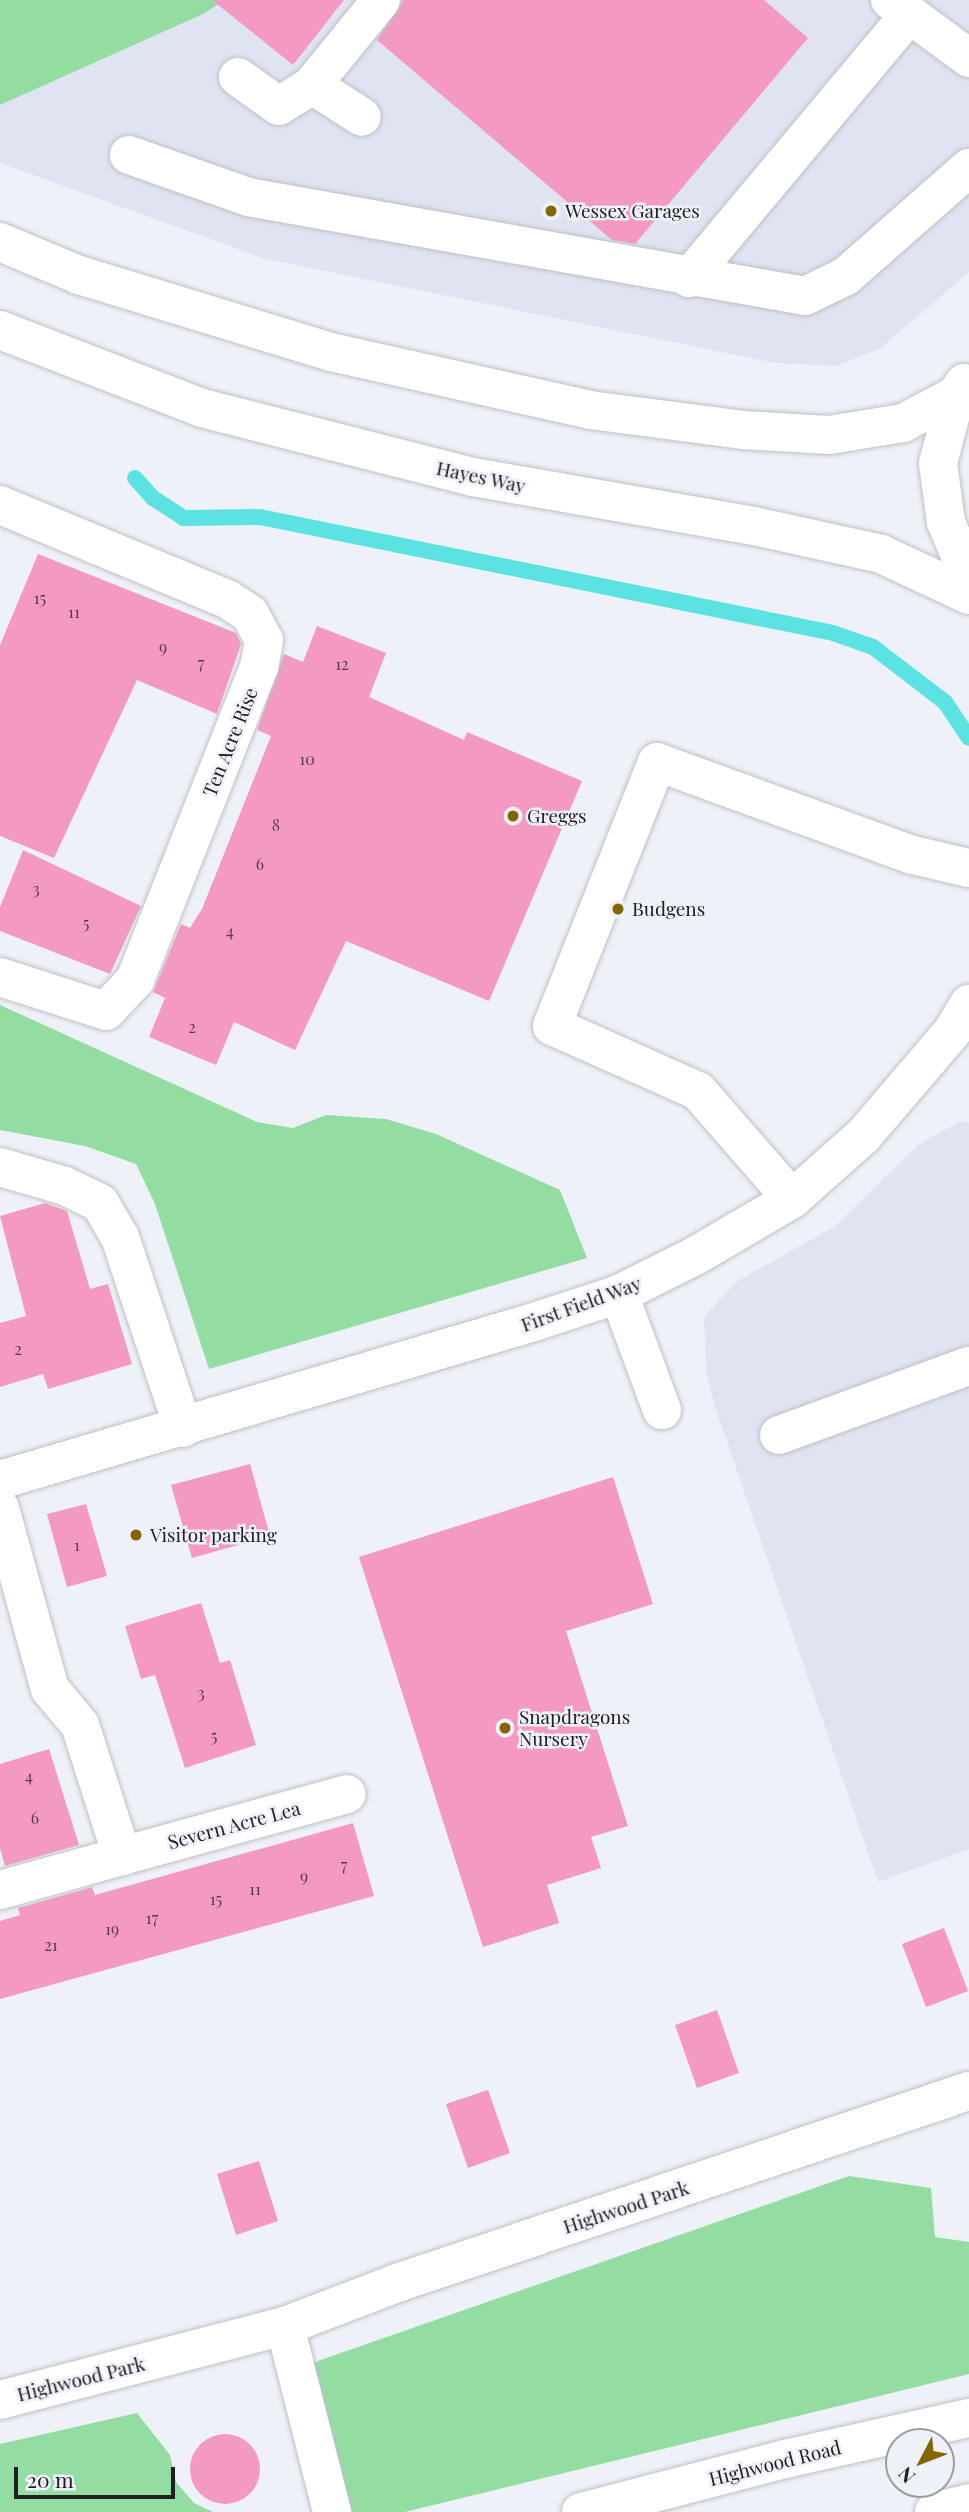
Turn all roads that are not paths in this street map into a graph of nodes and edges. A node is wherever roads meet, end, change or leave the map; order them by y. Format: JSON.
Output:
{"nodes":[{"id":1,"x":381,"y":0,"type":"edge"},
{"id":2,"x":899,"y":7,"type":"edge"},
{"id":3,"x":969,"y":58,"type":"edge"},
{"id":4,"x":238,"y":77,"type":"dead end"},
{"id":5,"x":312,"y":85,"type":"junction"},
{"id":6,"x":362,"y":117,"type":"dead end"},
{"id":7,"x":129,"y":155,"type":"dead end"},
{"id":8,"x":969,"y":168,"type":"edge"},
{"id":9,"x":0,"y":242,"type":"edge"},
{"id":10,"x":689,"y":278,"type":"junction"},
{"id":11,"x":0,"y":330,"type":"edge"},
{"id":12,"x":962,"y":386,"type":"edge"},
{"id":13,"x":0,"y":505,"type":"edge"},
{"id":14,"x":969,"y":577,"type":"edge"},
{"id":15,"x":969,"y":595,"type":"edge"},
{"id":16,"x":969,"y":868,"type":"edge"},
{"id":17,"x":0,"y":977,"type":"edge"},
{"id":18,"x":963,"y":1026,"type":"edge"},
{"id":19,"x":0,"y":1167,"type":"edge"},
{"id":20,"x":792,"y":1199,"type":"junction"},
{"id":21,"x":619,"y":1294,"type":"junction"},
{"id":22,"x":969,"y":1366,"type":"edge"},
{"id":23,"x":662,"y":1410,"type":"dead end"},
{"id":24,"x":183,"y":1428,"type":"junction"},
{"id":25,"x":779,"y":1435,"type":"dead end"},
{"id":26,"x":0,"y":1480,"type":"edge"},
{"id":27,"x":0,"y":1508,"type":"edge"},
{"id":28,"x":347,"y":1794,"type":"dead end"},
{"id":29,"x":122,"y":1856,"type":"junction"},
{"id":30,"x":0,"y":1890,"type":"edge"},
{"id":31,"x":969,"y":2091,"type":"edge"},
{"id":32,"x":285,"y":2326,"type":"junction"},
{"id":33,"x":0,"y":2400,"type":"edge"},
{"id":34,"x":969,"y":2418,"type":"edge"},
{"id":35,"x":969,"y":2503,"type":"edge"},
{"id":36,"x":332,"y":2512,"type":"edge"},
{"id":37,"x":581,"y":2512,"type":"edge"},
{"id":38,"x":934,"y":2512,"type":"edge"}],
"edges":[{"from":1,"to":5,"type":"street"},
{"from":2,"to":3,"type":"street"},
{"from":2,"to":10,"type":"street"},
{"from":4,"to":5,"type":"street"},
{"from":5,"to":6,"type":"street"},
{"from":7,"to":10,"type":"street"},
{"from":8,"to":10,"type":"street"},
{"from":9,"to":12,"type":"street"},
{"from":11,"to":15,"type":"street","name":"Hayes Way"},
{"from":12,"to":14,"type":"street"},
{"from":13,"to":17,"type":"street","name":"Ten Acre Rise"},
{"from":16,"to":20,"type":"street"},
{"from":18,"to":20,"type":"street","name":"First Field Way"},
{"from":19,"to":24,"type":"street"},
{"from":20,"to":21,"type":"street","name":"First Field Way"},
{"from":21,"to":23,"type":"street"},
{"from":21,"to":24,"type":"street","name":"First Field Way"},
{"from":22,"to":25,"type":"street"},
{"from":24,"to":26,"type":"street","name":"First Field Way"},
{"from":27,"to":29,"type":"street"},
{"from":28,"to":29,"type":"street","name":"Severn Acre Lea"},
{"from":29,"to":30,"type":"street","name":"Severn Acre Lea"},
{"from":31,"to":32,"type":"street","name":"Highwood Park"},
{"from":32,"to":33,"type":"street","name":"Highwood Park"},
{"from":32,"to":36,"type":"street"},
{"from":34,"to":37,"type":"street","name":"Highwood Road"},
{"from":35,"to":38,"type":"street"}]}
